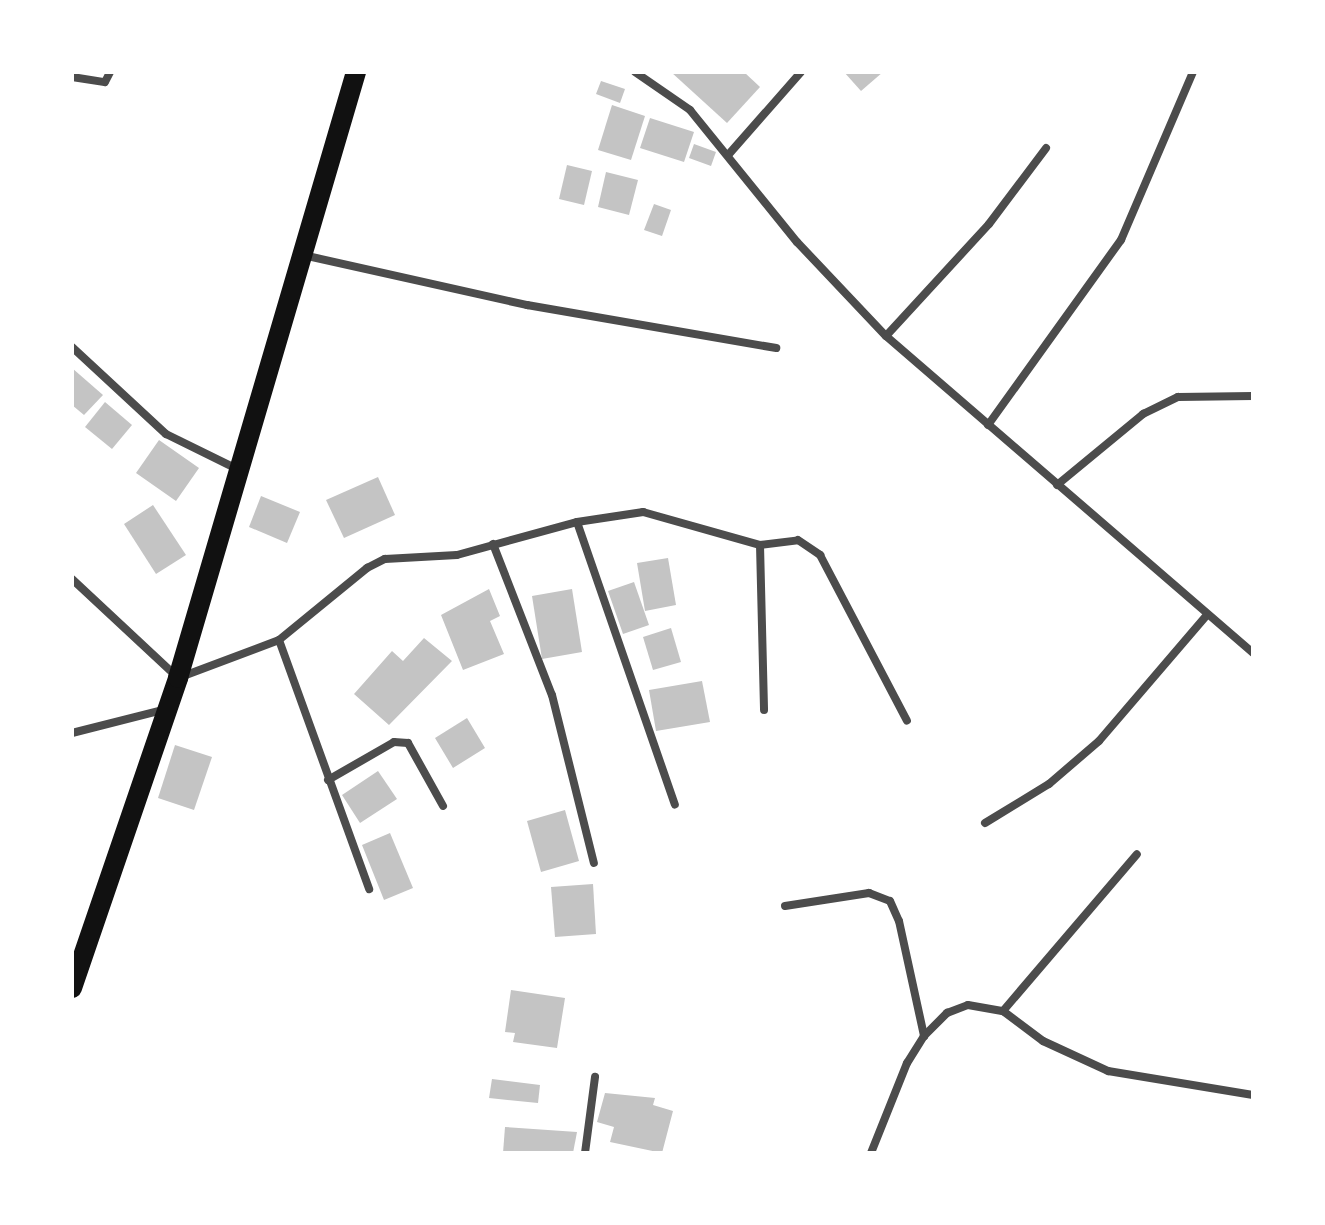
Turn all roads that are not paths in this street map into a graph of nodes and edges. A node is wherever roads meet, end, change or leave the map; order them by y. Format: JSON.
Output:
{"nodes":[{"id":1,"x":110,"y":72,"type":"edge"},
{"id":2,"x":356,"y":72,"type":"edge"},
{"id":3,"x":635,"y":72,"type":"edge"},
{"id":4,"x":801,"y":72,"type":"edge"},
{"id":5,"x":1193,"y":72,"type":"edge"},
{"id":6,"x":654,"y":76,"type":"edge"},
{"id":7,"x":72,"y":77,"type":"edge"},
{"id":8,"x":1046,"y":148,"type":"dead end"},
{"id":9,"x":729,"y":154,"type":"junction"},
{"id":10,"x":303,"y":255,"type":"junction"},
{"id":11,"x":886,"y":336,"type":"junction"},
{"id":12,"x":72,"y":347,"type":"edge"},
{"id":13,"x":776,"y":348,"type":"dead end"},
{"id":14,"x":1253,"y":396,"type":"edge"},
{"id":15,"x":988,"y":425,"type":"junction"},
{"id":16,"x":239,"y":470,"type":"junction"},
{"id":17,"x":1057,"y":485,"type":"junction"},
{"id":18,"x":577,"y":522,"type":"junction"},
{"id":19,"x":493,"y":544,"type":"junction"},
{"id":20,"x":760,"y":545,"type":"junction"},
{"id":21,"x":72,"y":579,"type":"edge"},
{"id":22,"x":1207,"y":615,"type":"junction"},
{"id":23,"x":279,"y":640,"type":"junction"},
{"id":24,"x":1253,"y":653,"type":"edge"},
{"id":25,"x":178,"y":678,"type":"junction"},
{"id":26,"x":168,"y":709,"type":"junction"},
{"id":27,"x":764,"y":710,"type":"dead end"},
{"id":28,"x":907,"y":721,"type":"dead end"},
{"id":29,"x":72,"y":733,"type":"edge"},
{"id":30,"x":328,"y":780,"type":"junction"},
{"id":31,"x":675,"y":805,"type":"dead end"},
{"id":32,"x":443,"y":806,"type":"dead end"},
{"id":33,"x":985,"y":823,"type":"dead end"},
{"id":34,"x":1137,"y":854,"type":"dead end"},
{"id":35,"x":594,"y":863,"type":"dead end"},
{"id":36,"x":369,"y":889,"type":"dead end"},
{"id":37,"x":785,"y":906,"type":"dead end"},
{"id":38,"x":72,"y":988,"type":"edge"},
{"id":39,"x":1003,"y":1011,"type":"junction"},
{"id":40,"x":924,"y":1036,"type":"junction"},
{"id":41,"x":595,"y":1077,"type":"dead end"},
{"id":42,"x":1253,"y":1095,"type":"edge"},
{"id":43,"x":585,"y":1153,"type":"edge"},
{"id":44,"x":871,"y":1153,"type":"edge"}],
"edges":[{"from":1,"to":7,"type":"street"},
{"from":2,"to":10,"type":"main road"},
{"from":3,"to":6,"type":"street"},
{"from":4,"to":9,"type":"street"},
{"from":5,"to":15,"type":"street"},
{"from":6,"to":9,"type":"street"},
{"from":8,"to":11,"type":"street"},
{"from":9,"to":11,"type":"street"},
{"from":10,"to":13,"type":"street"},
{"from":10,"to":16,"type":"main road"},
{"from":11,"to":15,"type":"street"},
{"from":12,"to":16,"type":"street"},
{"from":14,"to":17,"type":"street"},
{"from":15,"to":17,"type":"street"},
{"from":16,"to":25,"type":"main road"},
{"from":17,"to":22,"type":"street"},
{"from":18,"to":19,"type":"street"},
{"from":18,"to":20,"type":"street"},
{"from":18,"to":31,"type":"street"},
{"from":19,"to":23,"type":"street"},
{"from":19,"to":35,"type":"street"},
{"from":20,"to":27,"type":"street"},
{"from":20,"to":28,"type":"street"},
{"from":21,"to":25,"type":"street"},
{"from":22,"to":24,"type":"street"},
{"from":22,"to":33,"type":"street"},
{"from":23,"to":25,"type":"street"},
{"from":23,"to":30,"type":"street"},
{"from":25,"to":26,"type":"main road"},
{"from":26,"to":29,"type":"street"},
{"from":26,"to":38,"type":"main road"},
{"from":30,"to":32,"type":"street"},
{"from":30,"to":36,"type":"street"},
{"from":34,"to":39,"type":"street"},
{"from":37,"to":40,"type":"street"},
{"from":39,"to":40,"type":"street"},
{"from":39,"to":42,"type":"street"},
{"from":40,"to":44,"type":"street"},
{"from":41,"to":43,"type":"street"}]}
